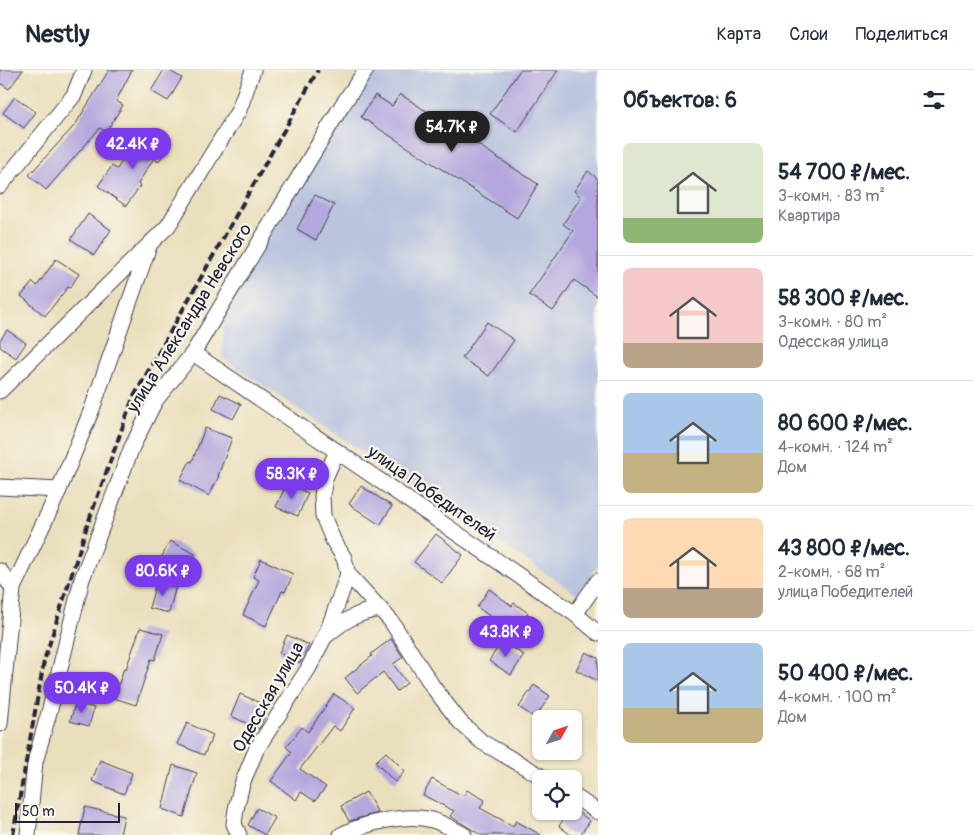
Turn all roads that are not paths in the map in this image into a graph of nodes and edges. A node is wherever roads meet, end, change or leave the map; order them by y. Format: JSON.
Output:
{"nodes":[{"id":1,"x":84,"y":70,"type":"edge"},
{"id":2,"x":253,"y":70,"type":"edge"},
{"id":3,"x":366,"y":70,"type":"edge"},
{"id":4,"x":0,"y":186,"type":"edge"},
{"id":5,"x":149,"y":246,"type":"junction"},
{"id":6,"x":193,"y":353,"type":"junction"},
{"id":7,"x":0,"y":391,"type":"edge"},
{"id":8,"x":338,"y":451,"type":"junction"},
{"id":9,"x":0,"y":487,"type":"edge"},
{"id":10,"x":59,"y":490,"type":"junction"},
{"id":11,"x":0,"y":571,"type":"edge"},
{"id":12,"x":348,"y":574,"type":"junction"},
{"id":13,"x":598,"y":580,"type":"edge"},
{"id":14,"x":12,"y":588,"type":"junction"},
{"id":15,"x":380,"y":610,"type":"junction"},
{"id":16,"x":575,"y":614,"type":"junction"},
{"id":17,"x":598,"y":633,"type":"edge"},
{"id":18,"x":325,"y":637,"type":"junction"},
{"id":19,"x":0,"y":724,"type":"edge"},
{"id":20,"x":532,"y":771,"type":"edge"},
{"id":21,"x":582,"y":801,"type":"edge"},
{"id":22,"x":598,"y":812,"type":"edge"},
{"id":23,"x":28,"y":835,"type":"edge"},
{"id":24,"x":239,"y":835,"type":"edge"},
{"id":25,"x":341,"y":835,"type":"edge"},
{"id":26,"x":464,"y":835,"type":"edge"}],
"edges":[{"from":1,"to":4,"type":"street"},
{"from":2,"to":5,"type":"street"},
{"from":3,"to":6,"type":"street","name":"улица Александра Невского"},
{"from":5,"to":7,"type":"street"},
{"from":5,"to":10,"type":"street"},
{"from":6,"to":8,"type":"street","name":"улица Победителей"},
{"from":6,"to":23,"type":"street","name":"улица Александра Невского"},
{"from":8,"to":12,"type":"street"},
{"from":8,"to":16,"type":"street","name":"улица Победителей"},
{"from":9,"to":10,"type":"street"},
{"from":10,"to":14,"type":"street"},
{"from":11,"to":14,"type":"street"},
{"from":12,"to":15,"type":"street"},
{"from":12,"to":18,"type":"street","name":"Одесская улица"},
{"from":13,"to":16,"type":"street"},
{"from":14,"to":19,"type":"street"},
{"from":15,"to":18,"type":"street","name":"Одесская улица"},
{"from":15,"to":20,"type":"street"},
{"from":16,"to":17,"type":"street","name":"улица Победителей"},
{"from":18,"to":24,"type":"street","name":"Одесская улица"},
{"from":21,"to":22,"type":"street"},
{"from":25,"to":26,"type":"street"}]}
